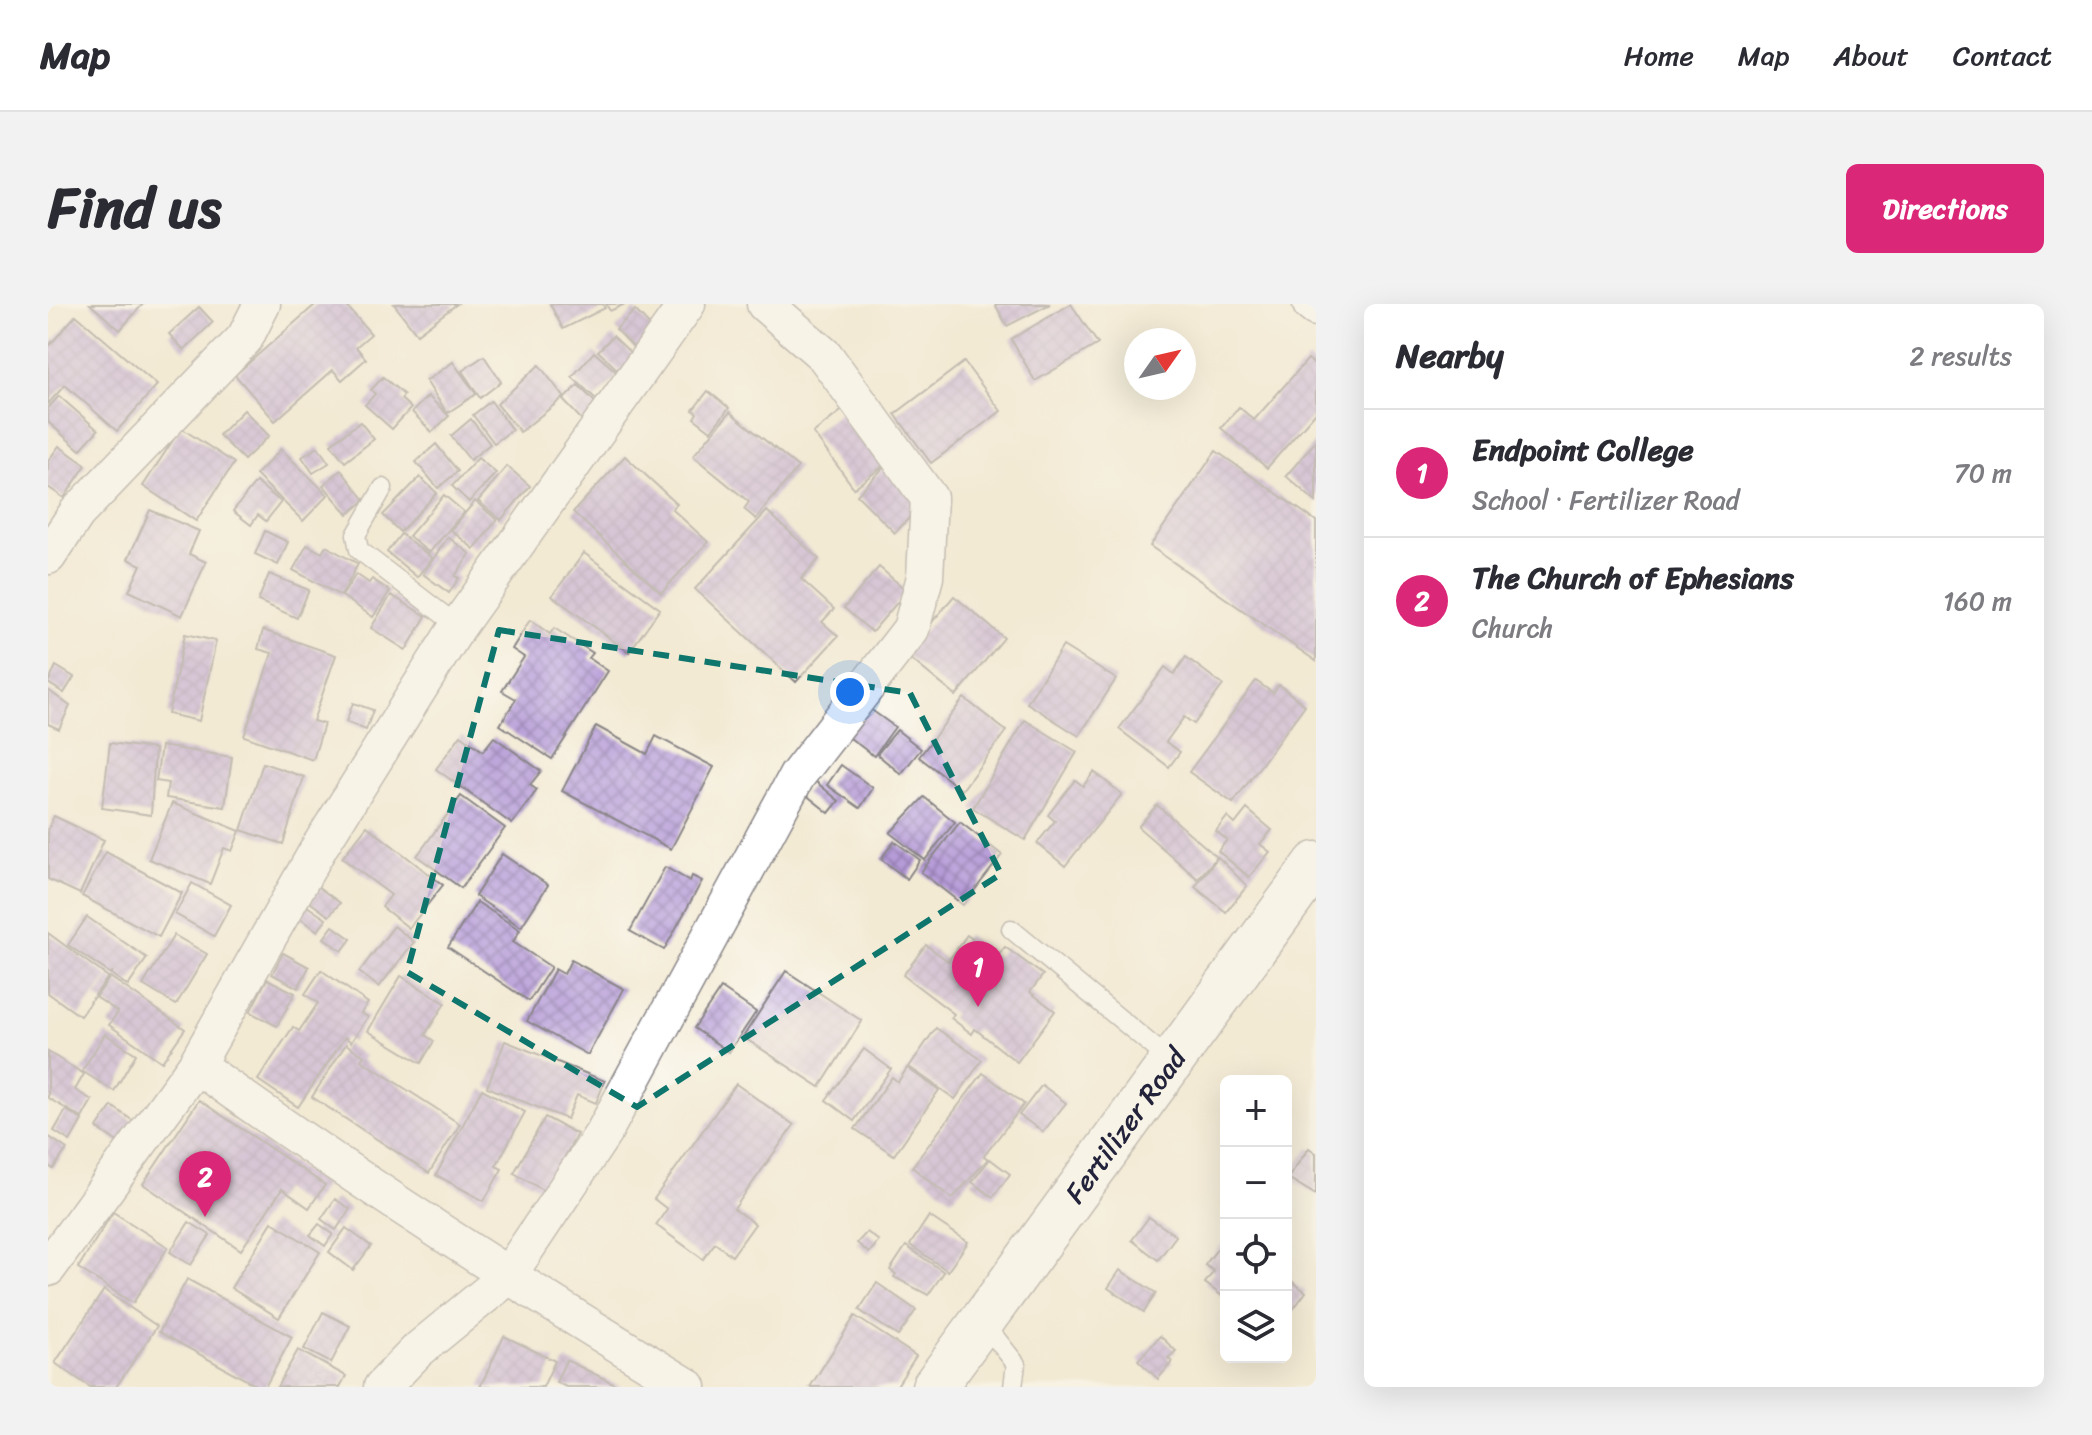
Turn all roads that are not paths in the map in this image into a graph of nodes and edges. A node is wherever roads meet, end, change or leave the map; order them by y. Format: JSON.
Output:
{"nodes":[{"id":1,"x":262,"y":304,"type":"edge"},
{"id":2,"x":687,"y":304,"type":"edge"},
{"id":3,"x":765,"y":304,"type":"edge"},
{"id":4,"x":1311,"y":304,"type":"edge"},
{"id":5,"x":1316,"y":308,"type":"edge"},
{"id":6,"x":383,"y":488,"type":"dead end"},
{"id":7,"x":48,"y":556,"type":"edge"},
{"id":8,"x":458,"y":626,"type":"junction"},
{"id":9,"x":1316,"y":864,"type":"edge"},
{"id":10,"x":1011,"y":929,"type":"dead end"},
{"id":11,"x":1171,"y":1061,"type":"junction"},
{"id":12,"x":196,"y":1065,"type":"junction"},
{"id":13,"x":48,"y":1268,"type":"edge"},
{"id":14,"x":507,"y":1277,"type":"junction"},
{"id":15,"x":982,"y":1320,"type":"junction"},
{"id":16,"x":382,"y":1387,"type":"edge"},
{"id":17,"x":688,"y":1387,"type":"edge"},
{"id":18,"x":934,"y":1387,"type":"edge"},
{"id":19,"x":1013,"y":1387,"type":"edge"}],
"edges":[{"from":1,"to":7,"type":"street"},
{"from":2,"to":8,"type":"street"},
{"from":3,"to":14,"type":"street"},
{"from":4,"to":5,"type":"street"},
{"from":6,"to":8,"type":"lane"},
{"from":8,"to":12,"type":"street"},
{"from":9,"to":11,"type":"street","name":"Fertilizer Road"},
{"from":10,"to":11,"type":"lane"},
{"from":11,"to":15,"type":"street","name":"Fertilizer Road"},
{"from":12,"to":13,"type":"street"},
{"from":12,"to":14,"type":"street"},
{"from":14,"to":16,"type":"street"},
{"from":14,"to":17,"type":"street"},
{"from":15,"to":18,"type":"street","name":"Fertilizer Road"},
{"from":15,"to":19,"type":"lane"}]}
